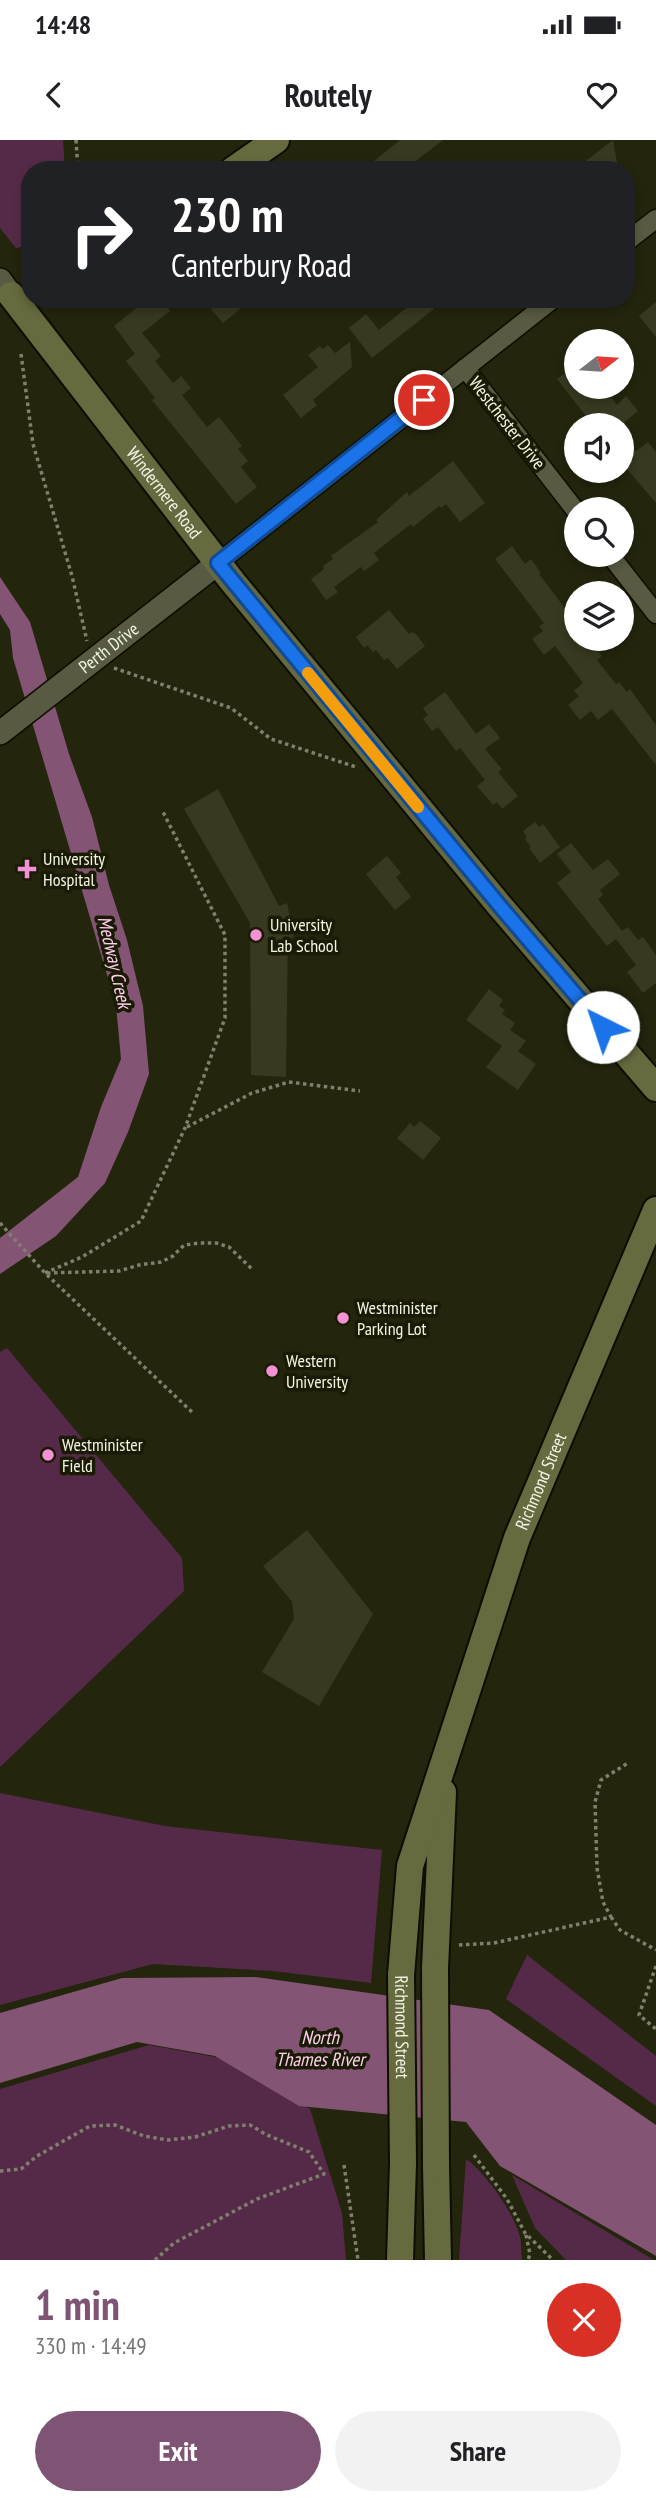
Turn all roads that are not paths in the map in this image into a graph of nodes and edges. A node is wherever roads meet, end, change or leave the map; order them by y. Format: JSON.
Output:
{"nodes":[{"id":1,"x":276,"y":140,"type":"edge"},
{"id":2,"x":246,"y":161,"type":"edge"},
{"id":3,"x":656,"y":219,"type":"edge"},
{"id":4,"x":635,"y":235,"type":"edge"},
{"id":5,"x":10,"y":291,"type":"edge"},
{"id":6,"x":21,"y":305,"type":"edge"},
{"id":7,"x":23,"y":308,"type":"edge"},
{"id":8,"x":542,"y":308,"type":"edge"},
{"id":9,"x":465,"y":368,"type":"junction"},
{"id":10,"x":565,"y":497,"type":"edge"},
{"id":11,"x":218,"y":563,"type":"junction"},
{"id":12,"x":619,"y":567,"type":"edge"},
{"id":13,"x":656,"y":614,"type":"edge"},
{"id":14,"x":9,"y":726,"type":"edge"},
{"id":15,"x":647,"y":1068,"type":"edge"},
{"id":16,"x":656,"y":1088,"type":"edge"},
{"id":17,"x":653,"y":1221,"type":"edge"},
{"id":18,"x":444,"y":1760,"type":"junction"},
{"id":19,"x":400,"y":2260,"type":"edge"},
{"id":20,"x":438,"y":2260,"type":"edge"}],
"edges":[{"from":1,"to":2,"type":"main road"},
{"from":3,"to":4,"type":"street"},
{"from":5,"to":6,"type":"main road","name":"Windermere Road"},
{"from":7,"to":11,"type":"main road","name":"Windermere Road"},
{"from":8,"to":9,"type":"street"},
{"from":9,"to":10,"type":"street","name":"Westchester Drive"},
{"from":9,"to":11,"type":"street"},
{"from":11,"to":14,"type":"street","name":"Perth Drive"},
{"from":11,"to":15,"type":"main road","name":"Windermere Road"},
{"from":12,"to":13,"type":"street"},
{"from":15,"to":16,"type":"main road","name":"Windermere Road"},
{"from":17,"to":18,"type":"main road","name":"Richmond Street"},
{"from":18,"to":19,"type":"main road","name":"Richmond Street","bridge":true},
{"from":18,"to":20,"type":"main road","name":"Richmond Street","bridge":true}]}
